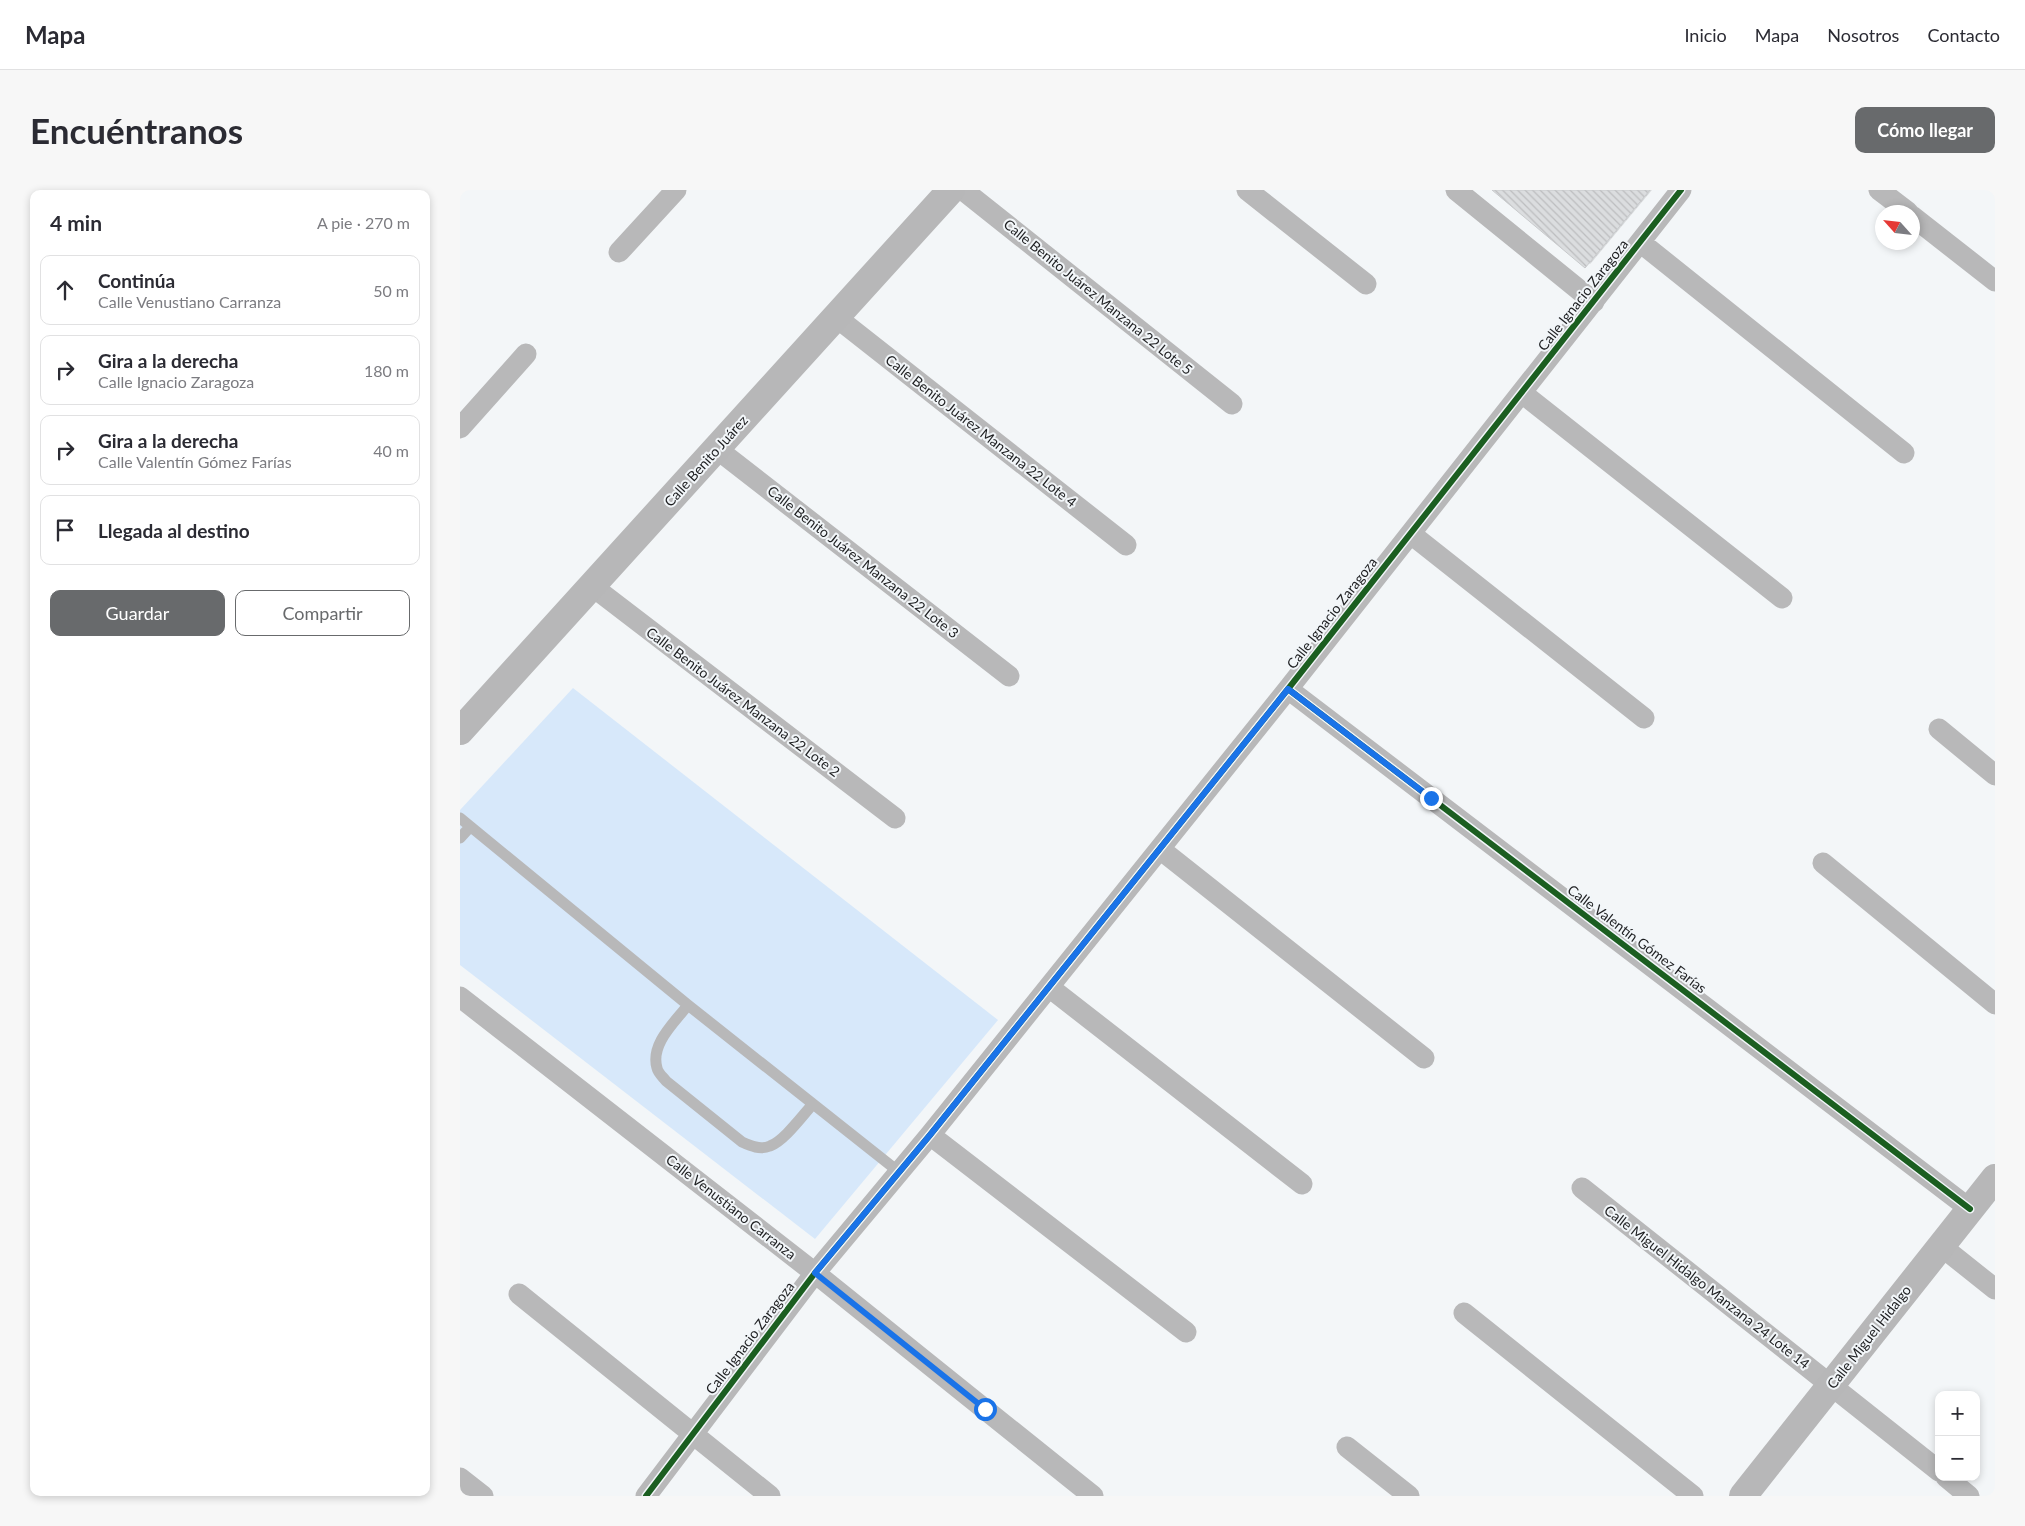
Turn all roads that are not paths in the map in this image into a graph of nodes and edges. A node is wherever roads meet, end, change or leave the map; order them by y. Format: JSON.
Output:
{"nodes":[{"id":1,"x":676,"y":190,"type":"edge"},
{"id":2,"x":952,"y":190,"type":"edge"},
{"id":3,"x":964,"y":190,"type":"edge"},
{"id":4,"x":1247,"y":190,"type":"edge"},
{"id":5,"x":1456,"y":190,"type":"edge"},
{"id":6,"x":1681,"y":190,"type":"edge"},
{"id":7,"x":1879,"y":190,"type":"edge"},
{"id":8,"x":1899,"y":205,"type":"edge"},
{"id":9,"x":1920,"y":222,"type":"edge"},
{"id":10,"x":1640,"y":242,"type":"junction"},
{"id":11,"x":619,"y":252,"type":"dead end"},
{"id":12,"x":1995,"y":281,"type":"edge"},
{"id":13,"x":1366,"y":284,"type":"dead end"},
{"id":14,"x":1594,"y":302,"type":"junction"},
{"id":15,"x":836,"y":316,"type":"junction"},
{"id":16,"x":526,"y":354,"type":"dead end"},
{"id":17,"x":1522,"y":393,"type":"junction"},
{"id":18,"x":1232,"y":404,"type":"dead end"},
{"id":19,"x":460,"y":428,"type":"edge"},
{"id":20,"x":717,"y":449,"type":"junction"},
{"id":21,"x":1904,"y":452,"type":"dead end"},
{"id":22,"x":1411,"y":534,"type":"junction"},
{"id":23,"x":1126,"y":545,"type":"dead end"},
{"id":24,"x":592,"y":586,"type":"junction"},
{"id":25,"x":1782,"y":598,"type":"dead end"},
{"id":26,"x":1009,"y":676,"type":"dead end"},
{"id":27,"x":1288,"y":689,"type":"junction"},
{"id":28,"x":1644,"y":718,"type":"dead end"},
{"id":29,"x":1939,"y":729,"type":"dead end"},
{"id":30,"x":460,"y":731,"type":"edge"},
{"id":31,"x":1995,"y":775,"type":"edge"},
{"id":32,"x":460,"y":818,"type":"edge"},
{"id":33,"x":895,"y":818,"type":"dead end"},
{"id":34,"x":470,"y":826,"type":"junction"},
{"id":35,"x":460,"y":838,"type":"edge"},
{"id":36,"x":1160,"y":849,"type":"junction"},
{"id":37,"x":1823,"y":863,"type":"dead end"},
{"id":38,"x":1049,"y":987,"type":"junction"},
{"id":39,"x":460,"y":997,"type":"edge"},
{"id":40,"x":1995,"y":1004,"type":"edge"},
{"id":41,"x":688,"y":1005,"type":"junction"},
{"id":42,"x":1424,"y":1058,"type":"dead end"},
{"id":43,"x":813,"y":1104,"type":"junction"},
{"id":44,"x":930,"y":1135,"type":"junction"},
{"id":45,"x":899,"y":1172,"type":"junction"},
{"id":46,"x":1995,"y":1178,"type":"edge"},
{"id":47,"x":1302,"y":1184,"type":"dead end"},
{"id":48,"x":1582,"y":1188,"type":"dead end"},
{"id":49,"x":1970,"y":1209,"type":"junction"},
{"id":50,"x":1941,"y":1246,"type":"junction"},
{"id":51,"x":815,"y":1273,"type":"junction"},
{"id":52,"x":1995,"y":1289,"type":"edge"},
{"id":53,"x":519,"y":1294,"type":"dead end"},
{"id":54,"x":1464,"y":1313,"type":"dead end"},
{"id":55,"x":1186,"y":1332,"type":"dead end"},
{"id":56,"x":1831,"y":1385,"type":"junction"},
{"id":57,"x":693,"y":1434,"type":"junction"},
{"id":58,"x":1346,"y":1447,"type":"dead end"},
{"id":59,"x":1935,"y":1468,"type":"edge"},
{"id":60,"x":460,"y":1478,"type":"edge"},
{"id":61,"x":1951,"y":1481,"type":"edge"},
{"id":62,"x":483,"y":1496,"type":"edge"},
{"id":63,"x":646,"y":1496,"type":"edge"},
{"id":64,"x":770,"y":1496,"type":"edge"},
{"id":65,"x":1093,"y":1496,"type":"edge"},
{"id":66,"x":1409,"y":1496,"type":"edge"},
{"id":67,"x":1693,"y":1496,"type":"edge"},
{"id":68,"x":1743,"y":1496,"type":"edge"},
{"id":69,"x":1970,"y":1496,"type":"edge"}],
"edges":[{"from":1,"to":11,"type":"street"},
{"from":2,"to":15,"type":"street","name":"Calle Benito Juárez"},
{"from":3,"to":18,"type":"street","name":"Calle Benito Juárez Manzana 22 Lote 5"},
{"from":4,"to":13,"type":"street"},
{"from":5,"to":14,"type":"street"},
{"from":6,"to":10,"type":"street","name":"Calle Ignacio Zaragoza"},
{"from":7,"to":8,"type":"street"},
{"from":9,"to":12,"type":"street"},
{"from":10,"to":14,"type":"street","name":"Calle Ignacio Zaragoza"},
{"from":10,"to":21,"type":"street"},
{"from":14,"to":17,"type":"street","name":"Calle Ignacio Zaragoza"},
{"from":15,"to":20,"type":"street","name":"Calle Benito Juárez"},
{"from":15,"to":23,"type":"street","name":"Calle Benito Juárez Manzana 22 Lote 4"},
{"from":16,"to":19,"type":"street"},
{"from":17,"to":22,"type":"street","name":"Calle Ignacio Zaragoza"},
{"from":17,"to":25,"type":"street"},
{"from":20,"to":24,"type":"street","name":"Calle Benito Juárez"},
{"from":20,"to":26,"type":"street","name":"Calle Benito Juárez Manzana 22 Lote 3"},
{"from":22,"to":27,"type":"street","name":"Calle Ignacio Zaragoza"},
{"from":22,"to":28,"type":"street"},
{"from":24,"to":30,"type":"street","name":"Calle Benito Juárez"},
{"from":24,"to":33,"type":"street","name":"Calle Benito Juárez Manzana 22 Lote 2"},
{"from":27,"to":36,"type":"street","name":"Calle Ignacio Zaragoza"},
{"from":27,"to":49,"type":"street","name":"Calle Valentín Gómez Farías"},
{"from":29,"to":31,"type":"street"},
{"from":32,"to":34,"type":"lane"},
{"from":34,"to":35,"type":"lane"},
{"from":34,"to":41,"type":"lane"},
{"from":36,"to":38,"type":"street","name":"Calle Ignacio Zaragoza"},
{"from":36,"to":42,"type":"street"},
{"from":37,"to":40,"type":"street"},
{"from":38,"to":44,"type":"street","name":"Calle Ignacio Zaragoza"},
{"from":38,"to":47,"type":"street"},
{"from":39,"to":51,"type":"street","name":"Calle Venustiano Carranza"},
{"from":41,"to":43,"type":"lane"},
{"from":41,"to":43,"type":"lane"},
{"from":43,"to":45,"type":"lane"},
{"from":44,"to":45,"type":"street","name":"Calle Ignacio Zaragoza"},
{"from":44,"to":55,"type":"street"},
{"from":45,"to":51,"type":"street","name":"Calle Ignacio Zaragoza"},
{"from":46,"to":49,"type":"street","name":"Calle Miguel Hidalgo"},
{"from":48,"to":56,"type":"street","name":"Calle Miguel Hidalgo Manzana 24 Lote 14"},
{"from":49,"to":50,"type":"street","name":"Calle Miguel Hidalgo"},
{"from":50,"to":52,"type":"street"},
{"from":50,"to":56,"type":"street","name":"Calle Miguel Hidalgo"},
{"from":51,"to":57,"type":"street","name":"Calle Ignacio Zaragoza"},
{"from":51,"to":65,"type":"street","name":"Calle Venustiano Carranza"},
{"from":53,"to":57,"type":"street"},
{"from":54,"to":67,"type":"street"},
{"from":56,"to":59,"type":"street","name":"Calle Miguel Hidalgo Manzana 24 Lote 14"},
{"from":56,"to":68,"type":"street","name":"Calle Miguel Hidalgo"},
{"from":57,"to":63,"type":"street","name":"Calle Ignacio Zaragoza"},
{"from":57,"to":64,"type":"street"},
{"from":58,"to":66,"type":"street"},
{"from":60,"to":62,"type":"street"},
{"from":61,"to":69,"type":"street"}]}
